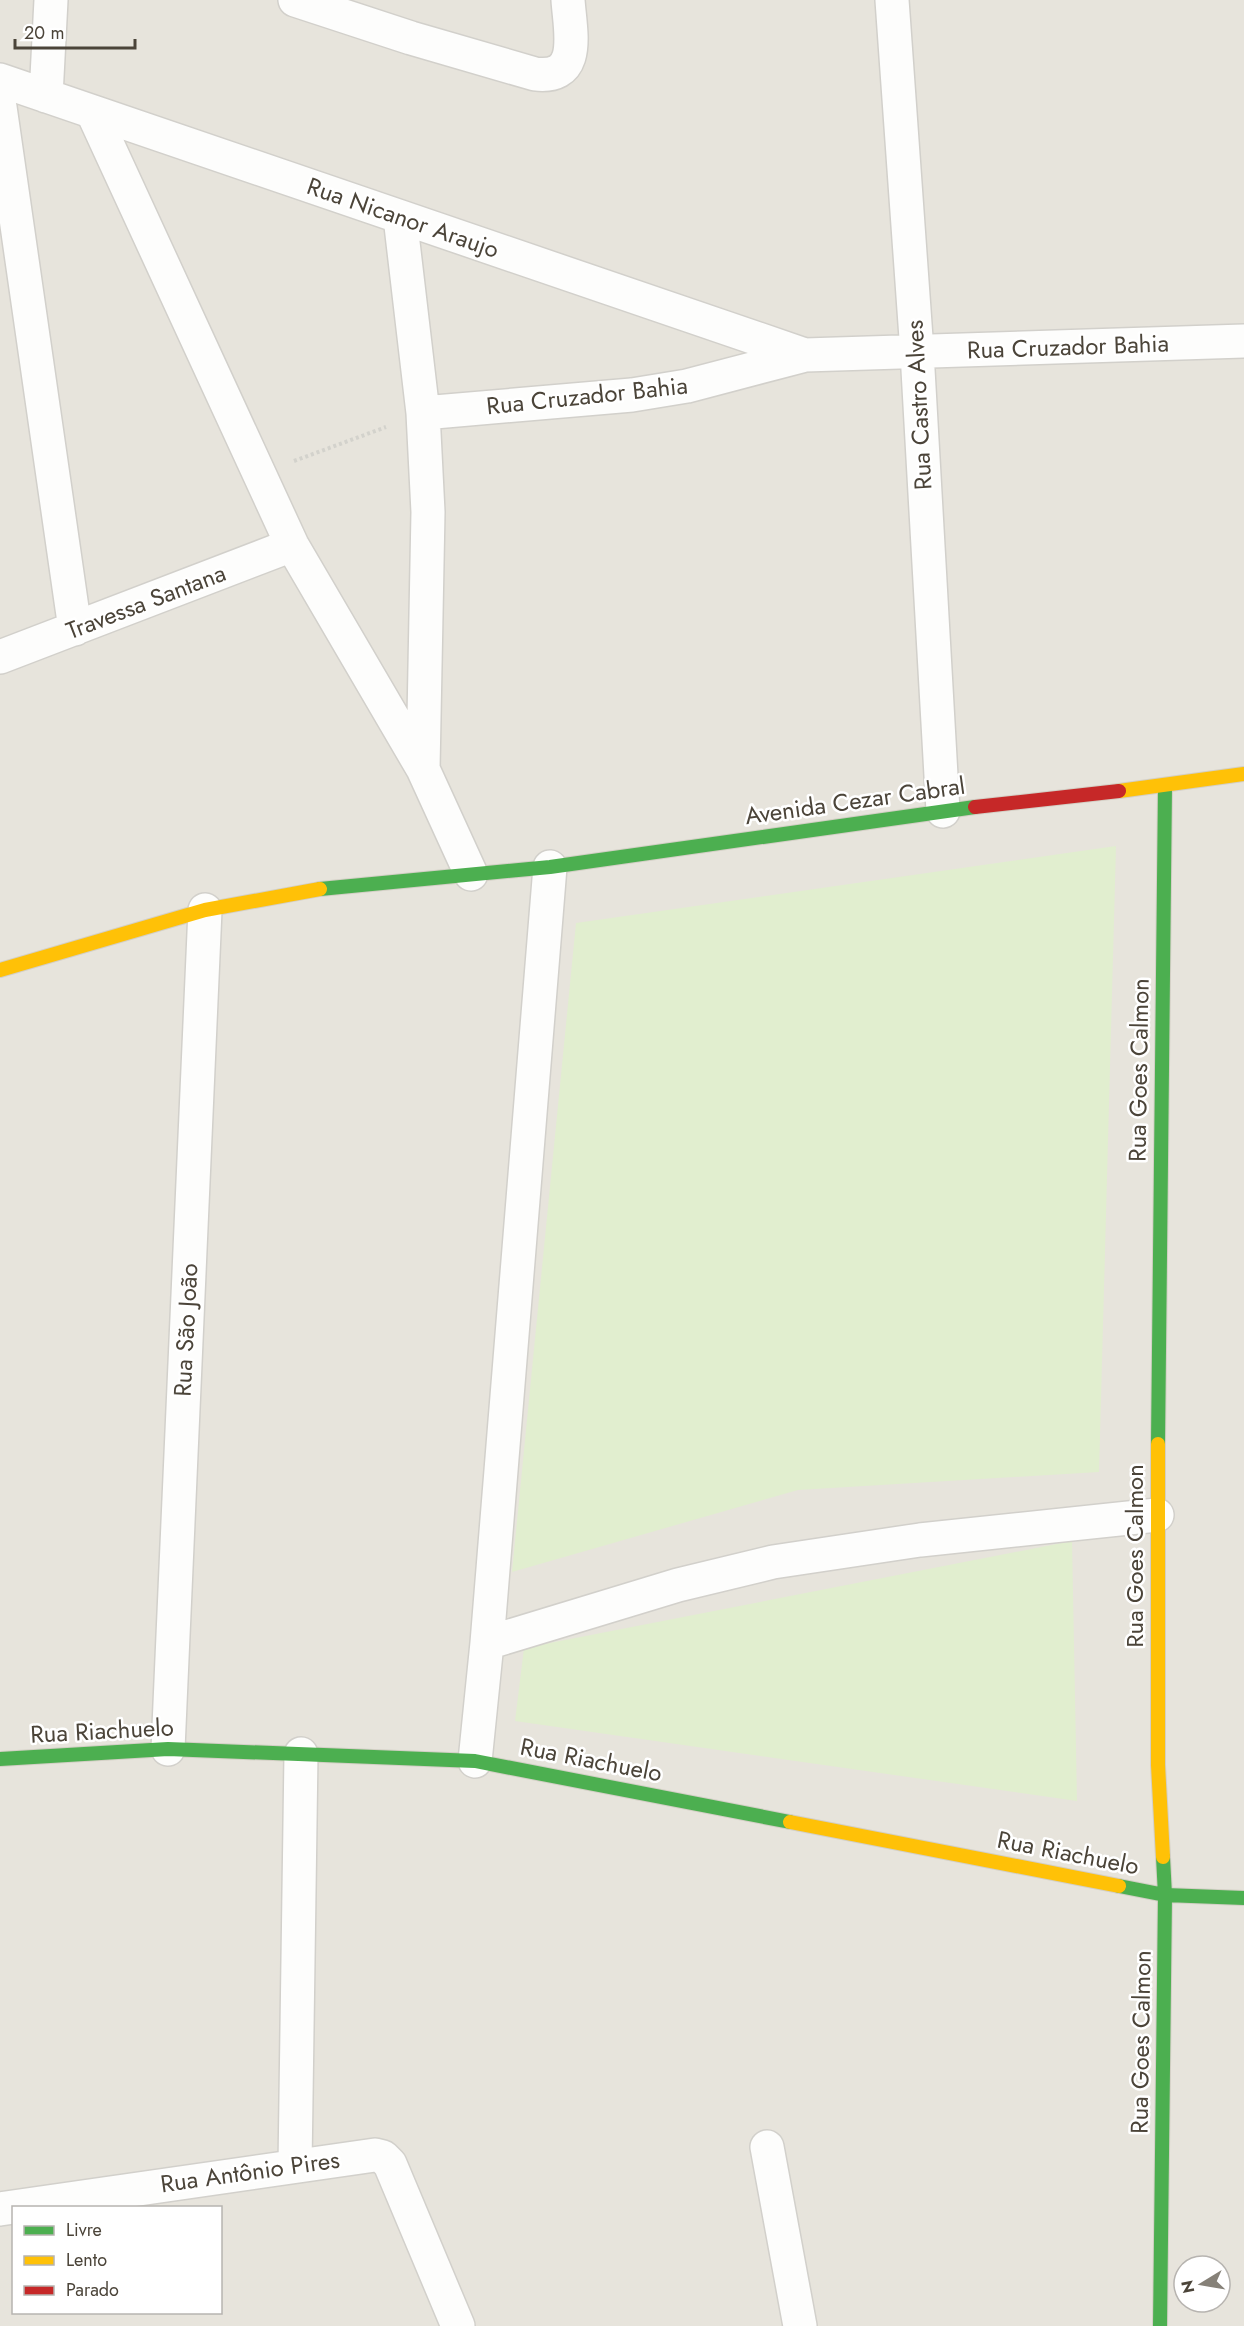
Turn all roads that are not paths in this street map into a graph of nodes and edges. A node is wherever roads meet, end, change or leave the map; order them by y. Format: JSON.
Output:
{"nodes":[{"id":1,"x":51,"y":0,"type":"edge"},
{"id":2,"x":295,"y":0,"type":"edge"},
{"id":3,"x":567,"y":0,"type":"edge"},
{"id":4,"x":892,"y":0,"type":"edge"},
{"id":5,"x":0,"y":80,"type":"edge"},
{"id":6,"x":46,"y":96,"type":"junction"},
{"id":7,"x":0,"y":107,"type":"edge"},
{"id":8,"x":93,"y":113,"type":"junction"},
{"id":9,"x":400,"y":217,"type":"junction"},
{"id":10,"x":1244,"y":341,"type":"edge"},
{"id":11,"x":917,"y":352,"type":"junction"},
{"id":12,"x":805,"y":355,"type":"junction"},
{"id":13,"x":423,"y":413,"type":"junction"},
{"id":14,"x":292,"y":545,"type":"junction"},
{"id":15,"x":75,"y":629,"type":"junction"},
{"id":16,"x":0,"y":657,"type":"edge"},
{"id":17,"x":423,"y":769,"type":"junction"},
{"id":18,"x":1244,"y":774,"type":"edge"},
{"id":19,"x":1165,"y":786,"type":"junction"},
{"id":20,"x":943,"y":811,"type":"junction"},
{"id":21,"x":550,"y":867,"type":"junction"},
{"id":22,"x":471,"y":874,"type":"junction"},
{"id":23,"x":205,"y":910,"type":"junction"},
{"id":24,"x":0,"y":970,"type":"edge"},
{"id":25,"x":1157,"y":1515,"type":"junction"},
{"id":26,"x":487,"y":1643,"type":"junction"},
{"id":27,"x":168,"y":1749,"type":"junction"},
{"id":28,"x":301,"y":1754,"type":"junction"},
{"id":29,"x":0,"y":1759,"type":"edge"},
{"id":30,"x":475,"y":1761,"type":"junction"},
{"id":31,"x":1165,"y":1895,"type":"junction"},
{"id":32,"x":1244,"y":1898,"type":"edge"},
{"id":33,"x":767,"y":2147,"type":"dead end"},
{"id":34,"x":295,"y":2166,"type":"junction"},
{"id":35,"x":27,"y":2206,"type":"edge"},
{"id":36,"x":458,"y":2326,"type":"edge"},
{"id":37,"x":800,"y":2326,"type":"edge"},
{"id":38,"x":1160,"y":2326,"type":"edge"}],
"edges":[{"from":1,"to":6,"type":"street"},
{"from":2,"to":3,"type":"street"},
{"from":4,"to":11,"type":"street","name":"Rua Castro Alves"},
{"from":5,"to":6,"type":"street","name":"Rua Nicanor Araujo"},
{"from":6,"to":8,"type":"street","name":"Rua Nicanor Araujo"},
{"from":7,"to":15,"type":"street"},
{"from":8,"to":9,"type":"street","name":"Rua Nicanor Araujo"},
{"from":8,"to":14,"type":"street"},
{"from":9,"to":12,"type":"street","name":"Rua Nicanor Araujo"},
{"from":9,"to":13,"type":"street"},
{"from":10,"to":11,"type":"street","name":"Rua Cruzador Bahia"},
{"from":11,"to":12,"type":"street","name":"Rua Cruzador Bahia"},
{"from":11,"to":20,"type":"street","name":"Rua Castro Alves"},
{"from":12,"to":13,"type":"street","name":"Rua Cruzador Bahia"},
{"from":13,"to":17,"type":"street"},
{"from":14,"to":15,"type":"street","name":"Travessa Santana"},
{"from":14,"to":17,"type":"street"},
{"from":15,"to":16,"type":"street","name":"Travessa Santana"},
{"from":17,"to":22,"type":"street"},
{"from":18,"to":19,"type":"street","name":"Avenida Cezar Cabral"},
{"from":19,"to":20,"type":"street","name":"Avenida Cezar Cabral"},
{"from":19,"to":25,"type":"street","name":"Rua Goes Calmon"},
{"from":20,"to":21,"type":"street","name":"Avenida Cezar Cabral"},
{"from":21,"to":22,"type":"street","name":"Avenida Cezar Cabral"},
{"from":21,"to":26,"type":"street"},
{"from":22,"to":23,"type":"street","name":"Avenida Cezar Cabral"},
{"from":23,"to":24,"type":"street","name":"Avenida Cezar Cabral"},
{"from":23,"to":27,"type":"street","name":"Rua São João"},
{"from":25,"to":26,"type":"street"},
{"from":25,"to":31,"type":"street","name":"Rua Goes Calmon"},
{"from":26,"to":30,"type":"street"},
{"from":27,"to":28,"type":"street","name":"Rua Riachuelo"},
{"from":27,"to":29,"type":"street","name":"Rua Riachuelo"},
{"from":28,"to":30,"type":"street","name":"Rua Riachuelo"},
{"from":28,"to":34,"type":"street"},
{"from":30,"to":31,"type":"street","name":"Rua Riachuelo"},
{"from":31,"to":32,"type":"street","name":"Rua Riachuelo"},
{"from":31,"to":38,"type":"street","name":"Rua Goes Calmon"},
{"from":33,"to":37,"type":"street"},
{"from":34,"to":35,"type":"street","name":"Rua Antônio Pires"},
{"from":34,"to":36,"type":"street","name":"Rua Antônio Pires"}]}
